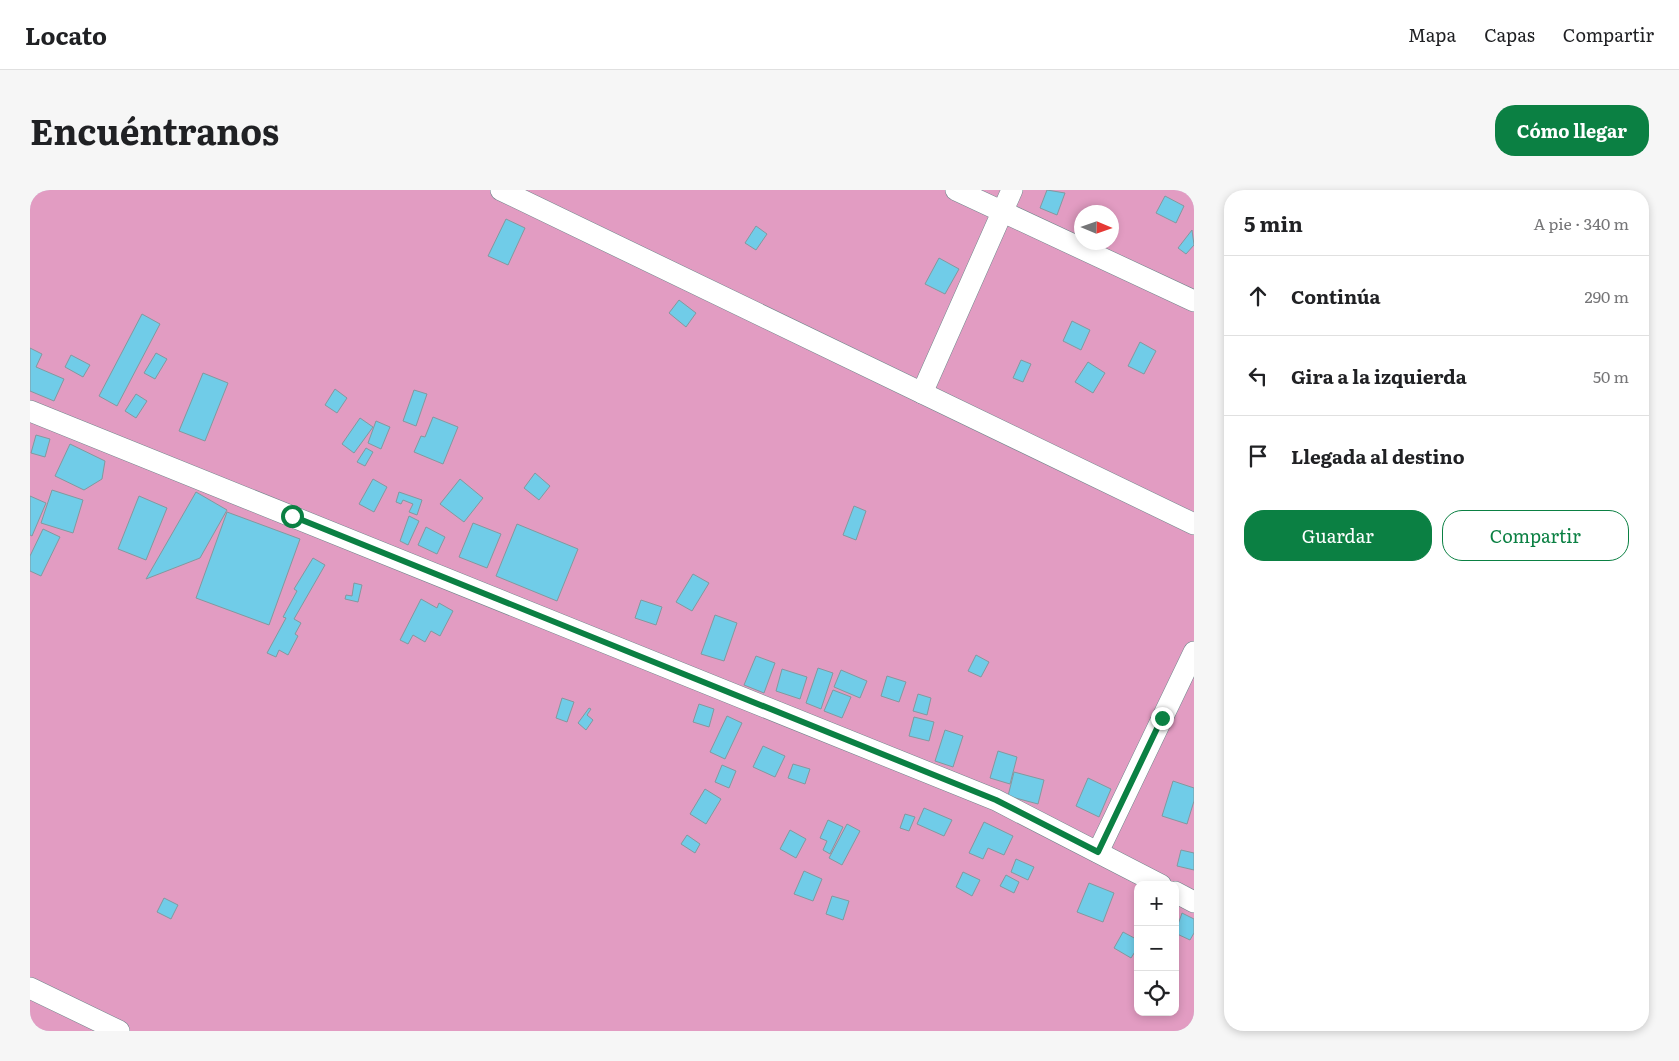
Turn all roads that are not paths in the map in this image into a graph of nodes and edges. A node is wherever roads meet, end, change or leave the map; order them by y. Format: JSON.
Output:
{"nodes":[{"id":1,"x":501,"y":190,"type":"edge"},
{"id":2,"x":956,"y":190,"type":"edge"},
{"id":3,"x":1012,"y":190,"type":"edge"},
{"id":4,"x":1003,"y":212,"type":"junction"},
{"id":5,"x":1194,"y":301,"type":"edge"},
{"id":6,"x":922,"y":393,"type":"junction"},
{"id":7,"x":30,"y":411,"type":"edge"},
{"id":8,"x":1194,"y":524,"type":"edge"},
{"id":9,"x":1194,"y":652,"type":"edge"},
{"id":10,"x":1098,"y":852,"type":"junction"},
{"id":11,"x":1153,"y":881,"type":"edge"},
{"id":12,"x":1179,"y":894,"type":"edge"},
{"id":13,"x":1194,"y":902,"type":"edge"},
{"id":14,"x":30,"y":988,"type":"edge"},
{"id":15,"x":119,"y":1031,"type":"edge"}],
"edges":[{"from":1,"to":6,"type":"street"},
{"from":2,"to":4,"type":"street"},
{"from":3,"to":4,"type":"street"},
{"from":4,"to":5,"type":"street"},
{"from":4,"to":6,"type":"street"},
{"from":6,"to":8,"type":"street"},
{"from":7,"to":10,"type":"street"},
{"from":9,"to":10,"type":"street"},
{"from":10,"to":11,"type":"street"},
{"from":12,"to":13,"type":"street"},
{"from":14,"to":15,"type":"street"}]}
